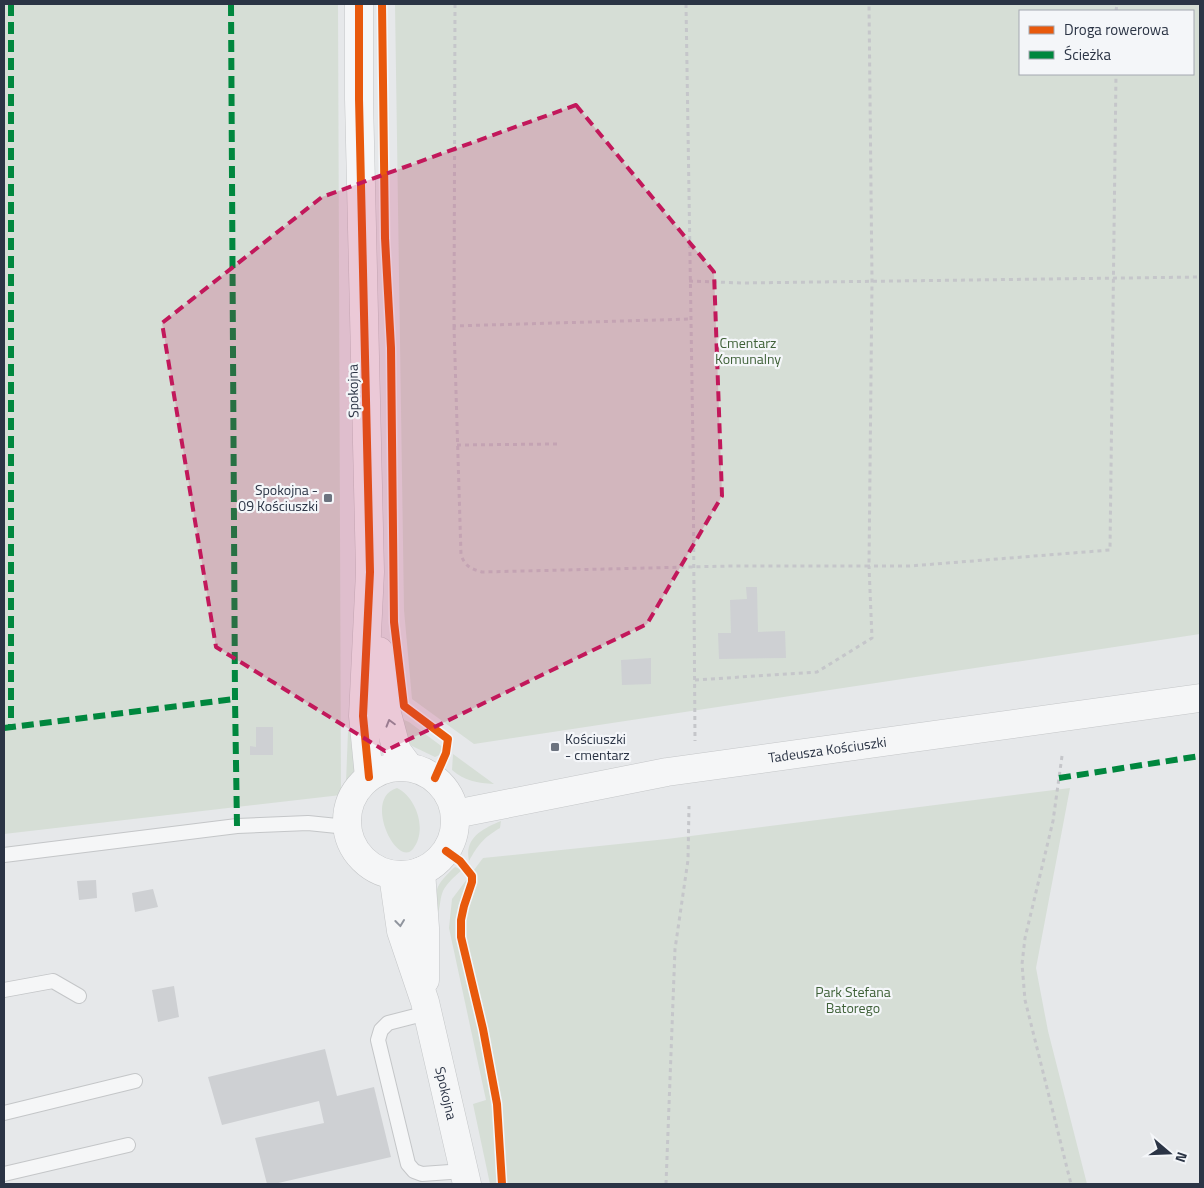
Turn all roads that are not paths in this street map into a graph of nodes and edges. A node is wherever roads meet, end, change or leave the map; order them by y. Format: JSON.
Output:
{"nodes":[{"id":1,"x":359,"y":4,"type":"edge"},
{"id":2,"x":370,"y":572,"type":"junction"},
{"id":3,"x":1200,"y":698,"type":"edge"},
{"id":4,"x":409,"y":767,"type":"junction"},
{"id":5,"x":369,"y":777,"type":"junction"},
{"id":6,"x":455,"y":814,"type":"junction"},
{"id":7,"x":347,"y":827,"type":"junction"},
{"id":8,"x":4,"y":855,"type":"edge"},
{"id":9,"x":421,"y":871,"type":"junction"},
{"id":10,"x":394,"y":875,"type":"junction"},
{"id":11,"x":4,"y":990,"type":"edge"},
{"id":12,"x":79,"y":996,"type":"dead end"},
{"id":13,"x":426,"y":1007,"type":"junction"},
{"id":14,"x":135,"y":1081,"type":"dead end"},
{"id":15,"x":4,"y":1113,"type":"edge"},
{"id":16,"x":128,"y":1145,"type":"dead end"},
{"id":17,"x":4,"y":1174,"type":"edge"},
{"id":18,"x":466,"y":1177,"type":"edge"}],
"edges":[{"from":1,"to":2,"type":"street","name":"Spokojna"},
{"from":4,"to":2,"type":"street","name":"Spokojna","one_way":true},
{"from":2,"to":5,"type":"street","name":"Spokojna"},
{"from":3,"to":6,"type":"street","name":"Tadeusza Kościuszki"},
{"from":4,"to":5,"type":"street"},
{"from":4,"to":6,"type":"street"},
{"from":5,"to":7,"type":"street"},
{"from":6,"to":9,"type":"street"},
{"from":7,"to":8,"type":"lane"},
{"from":7,"to":10,"type":"street"},
{"from":9,"to":10,"type":"street"},
{"from":9,"to":13,"type":"street","name":"Spokojna"},
{"from":10,"to":13,"type":"street","name":"Spokojna","one_way":true},
{"from":11,"to":12,"type":"lane"},
{"from":13,"to":18,"type":"street","name":"Spokojna"},
{"from":13,"to":18,"type":"lane"},
{"from":14,"to":15,"type":"lane"},
{"from":16,"to":17,"type":"lane"}]}
